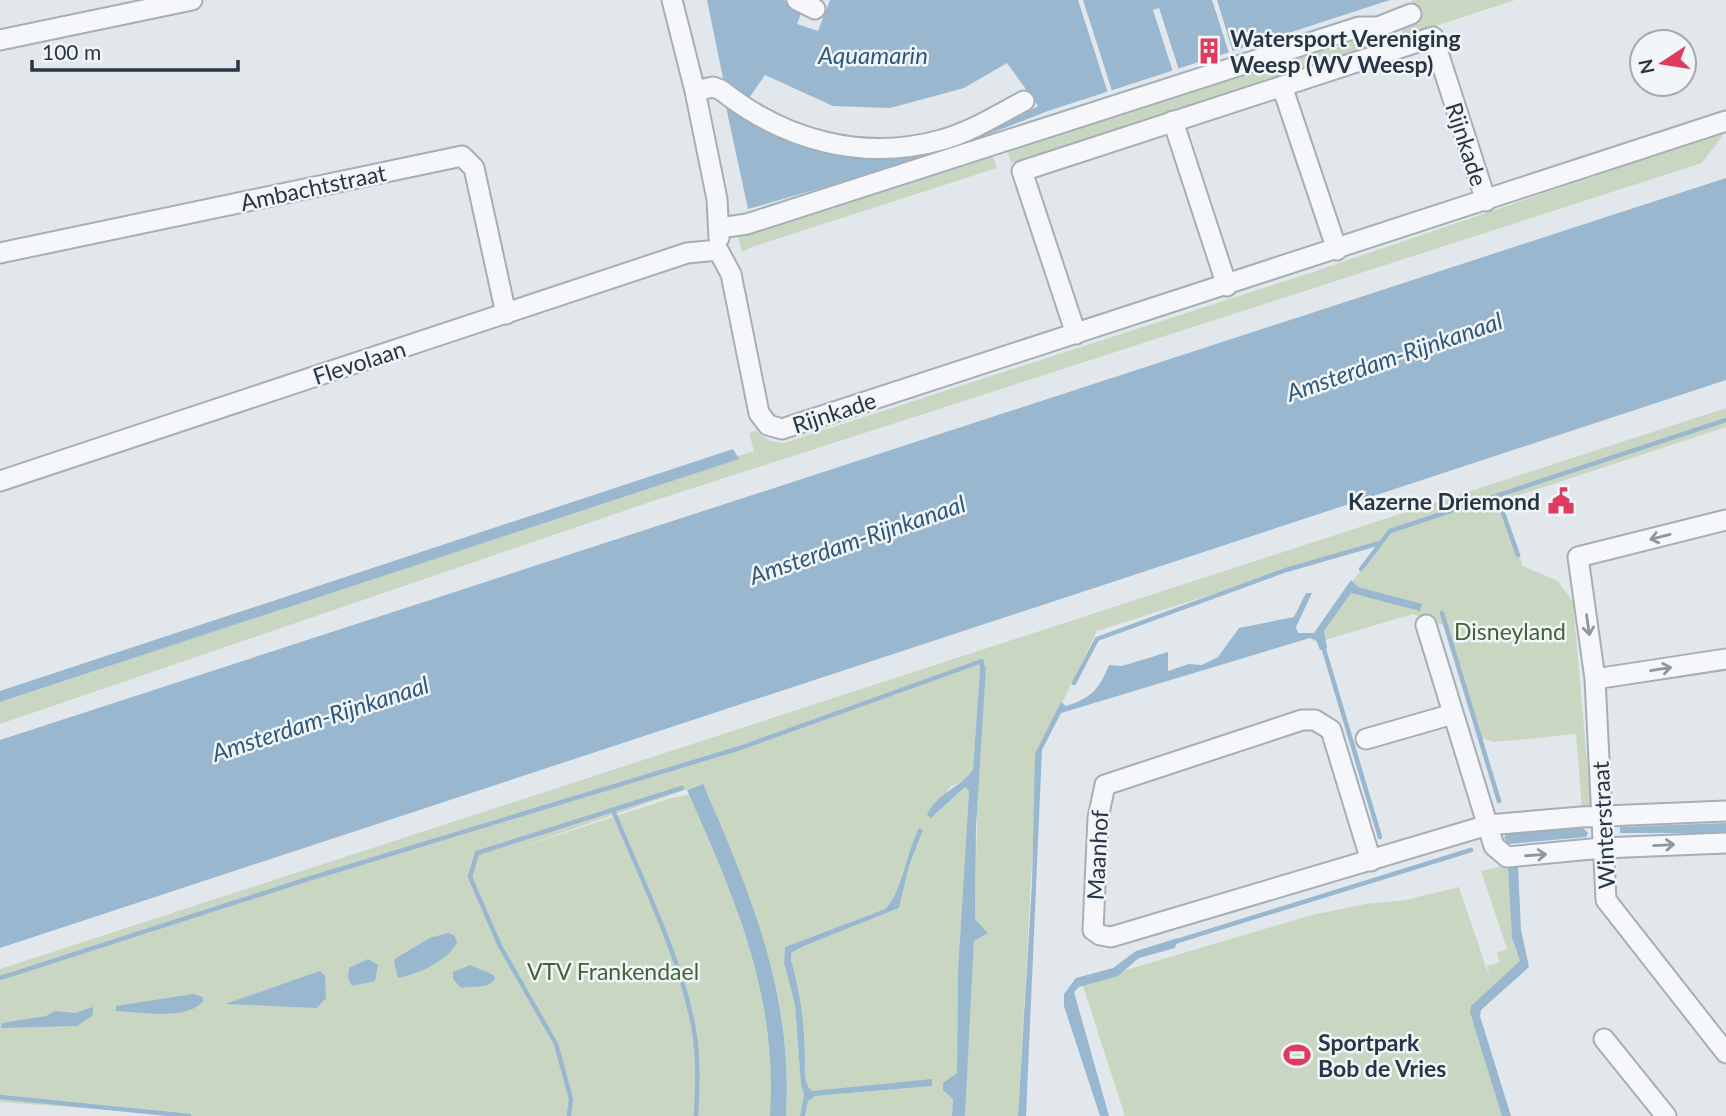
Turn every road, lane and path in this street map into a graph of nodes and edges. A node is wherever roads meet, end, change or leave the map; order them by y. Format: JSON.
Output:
{"nodes":[{"id":1,"x":192,"y":0,"type":"edge"},
{"id":2,"x":672,"y":0,"type":"edge"},
{"id":3,"x":681,"y":0,"type":"edge"},
{"id":4,"x":797,"y":0,"type":"edge"},
{"id":5,"x":815,"y":9,"type":"dead end"},
{"id":6,"x":1411,"y":15,"type":"dead end"},
{"id":7,"x":0,"y":40,"type":"edge"},
{"id":8,"x":1282,"y":86,"type":"junction"},
{"id":9,"x":695,"y":91,"type":"junction"},
{"id":10,"x":1024,"y":101,"type":"dead end"},
{"id":11,"x":1173,"y":121,"type":"junction"},
{"id":12,"x":1726,"y":121,"type":"edge"},
{"id":13,"x":1486,"y":201,"type":"junction"},
{"id":14,"x":720,"y":228,"type":"junction"},
{"id":15,"x":718,"y":250,"type":"junction"},
{"id":16,"x":1337,"y":250,"type":"junction"},
{"id":17,"x":0,"y":253,"type":"edge"},
{"id":18,"x":1227,"y":286,"type":"junction"},
{"id":19,"x":506,"y":314,"type":"junction"},
{"id":20,"x":1076,"y":334,"type":"junction"},
{"id":21,"x":0,"y":481,"type":"edge"},
{"id":22,"x":1726,"y":520,"type":"edge"},
{"id":23,"x":1426,"y":625,"type":"dead end"},
{"id":24,"x":1726,"y":659,"type":"edge"},
{"id":25,"x":1595,"y":679,"type":"junction"},
{"id":26,"x":1453,"y":714,"type":"junction"},
{"id":27,"x":1366,"y":739,"type":"dead end"},
{"id":28,"x":1726,"y":811,"type":"edge"},
{"id":29,"x":1603,"y":816,"type":"junction"},
{"id":30,"x":1488,"y":825,"type":"junction"},
{"id":31,"x":1726,"y":843,"type":"edge"},
{"id":32,"x":1602,"y":848,"type":"junction"},
{"id":33,"x":1371,"y":861,"type":"junction"},
{"id":34,"x":1604,"y":1039,"type":"dead end"},
{"id":35,"x":1726,"y":1054,"type":"edge"},
{"id":36,"x":1666,"y":1116,"type":"edge"}],
"edges":[{"from":1,"to":7,"type":"street"},
{"from":2,"to":9,"type":"street"},
{"from":3,"to":9,"type":"street"},
{"from":4,"to":5,"type":"street"},
{"from":6,"to":14,"type":"street"},
{"from":8,"to":11,"type":"street","name":"Rijnkade"},
{"from":8,"to":13,"type":"street","name":"Rijnkade"},
{"from":8,"to":16,"type":"street"},
{"from":9,"to":10,"type":"street"},
{"from":9,"to":14,"type":"street"},
{"from":11,"to":18,"type":"street"},
{"from":11,"to":20,"type":"street","name":"Rijnkade"},
{"from":12,"to":13,"type":"street","name":"Rijnkade"},
{"from":13,"to":16,"type":"street","name":"Rijnkade"},
{"from":14,"to":15,"type":"street"},
{"from":15,"to":19,"type":"street","name":"Flevolaan"},
{"from":15,"to":20,"type":"street","name":"Rijnkade"},
{"from":16,"to":18,"type":"street","name":"Rijnkade"},
{"from":17,"to":19,"type":"street","name":"Ambachtstraat"},
{"from":18,"to":20,"type":"street","name":"Rijnkade"},
{"from":19,"to":21,"type":"street","name":"Flevolaan"},
{"from":22,"to":25,"type":"street","name":"Winterstraat","one_way":true},
{"from":23,"to":26,"type":"street"},
{"from":25,"to":24,"type":"street","one_way":true},
{"from":25,"to":29,"type":"street","name":"Winterstraat"},
{"from":26,"to":27,"type":"street"},
{"from":26,"to":30,"type":"street"},
{"from":28,"to":29,"type":"street"},
{"from":29,"to":30,"type":"street"},
{"from":29,"to":32,"type":"street","name":"Winterstraat"},
{"from":30,"to":32,"type":"street","one_way":true},
{"from":30,"to":33,"type":"street"},
{"from":32,"to":31,"type":"street","one_way":true},
{"from":32,"to":35,"type":"street","name":"Winterstraat"},
{"from":33,"to":33,"type":"street","name":"Maanhof"},
{"from":34,"to":36,"type":"street"}]}
